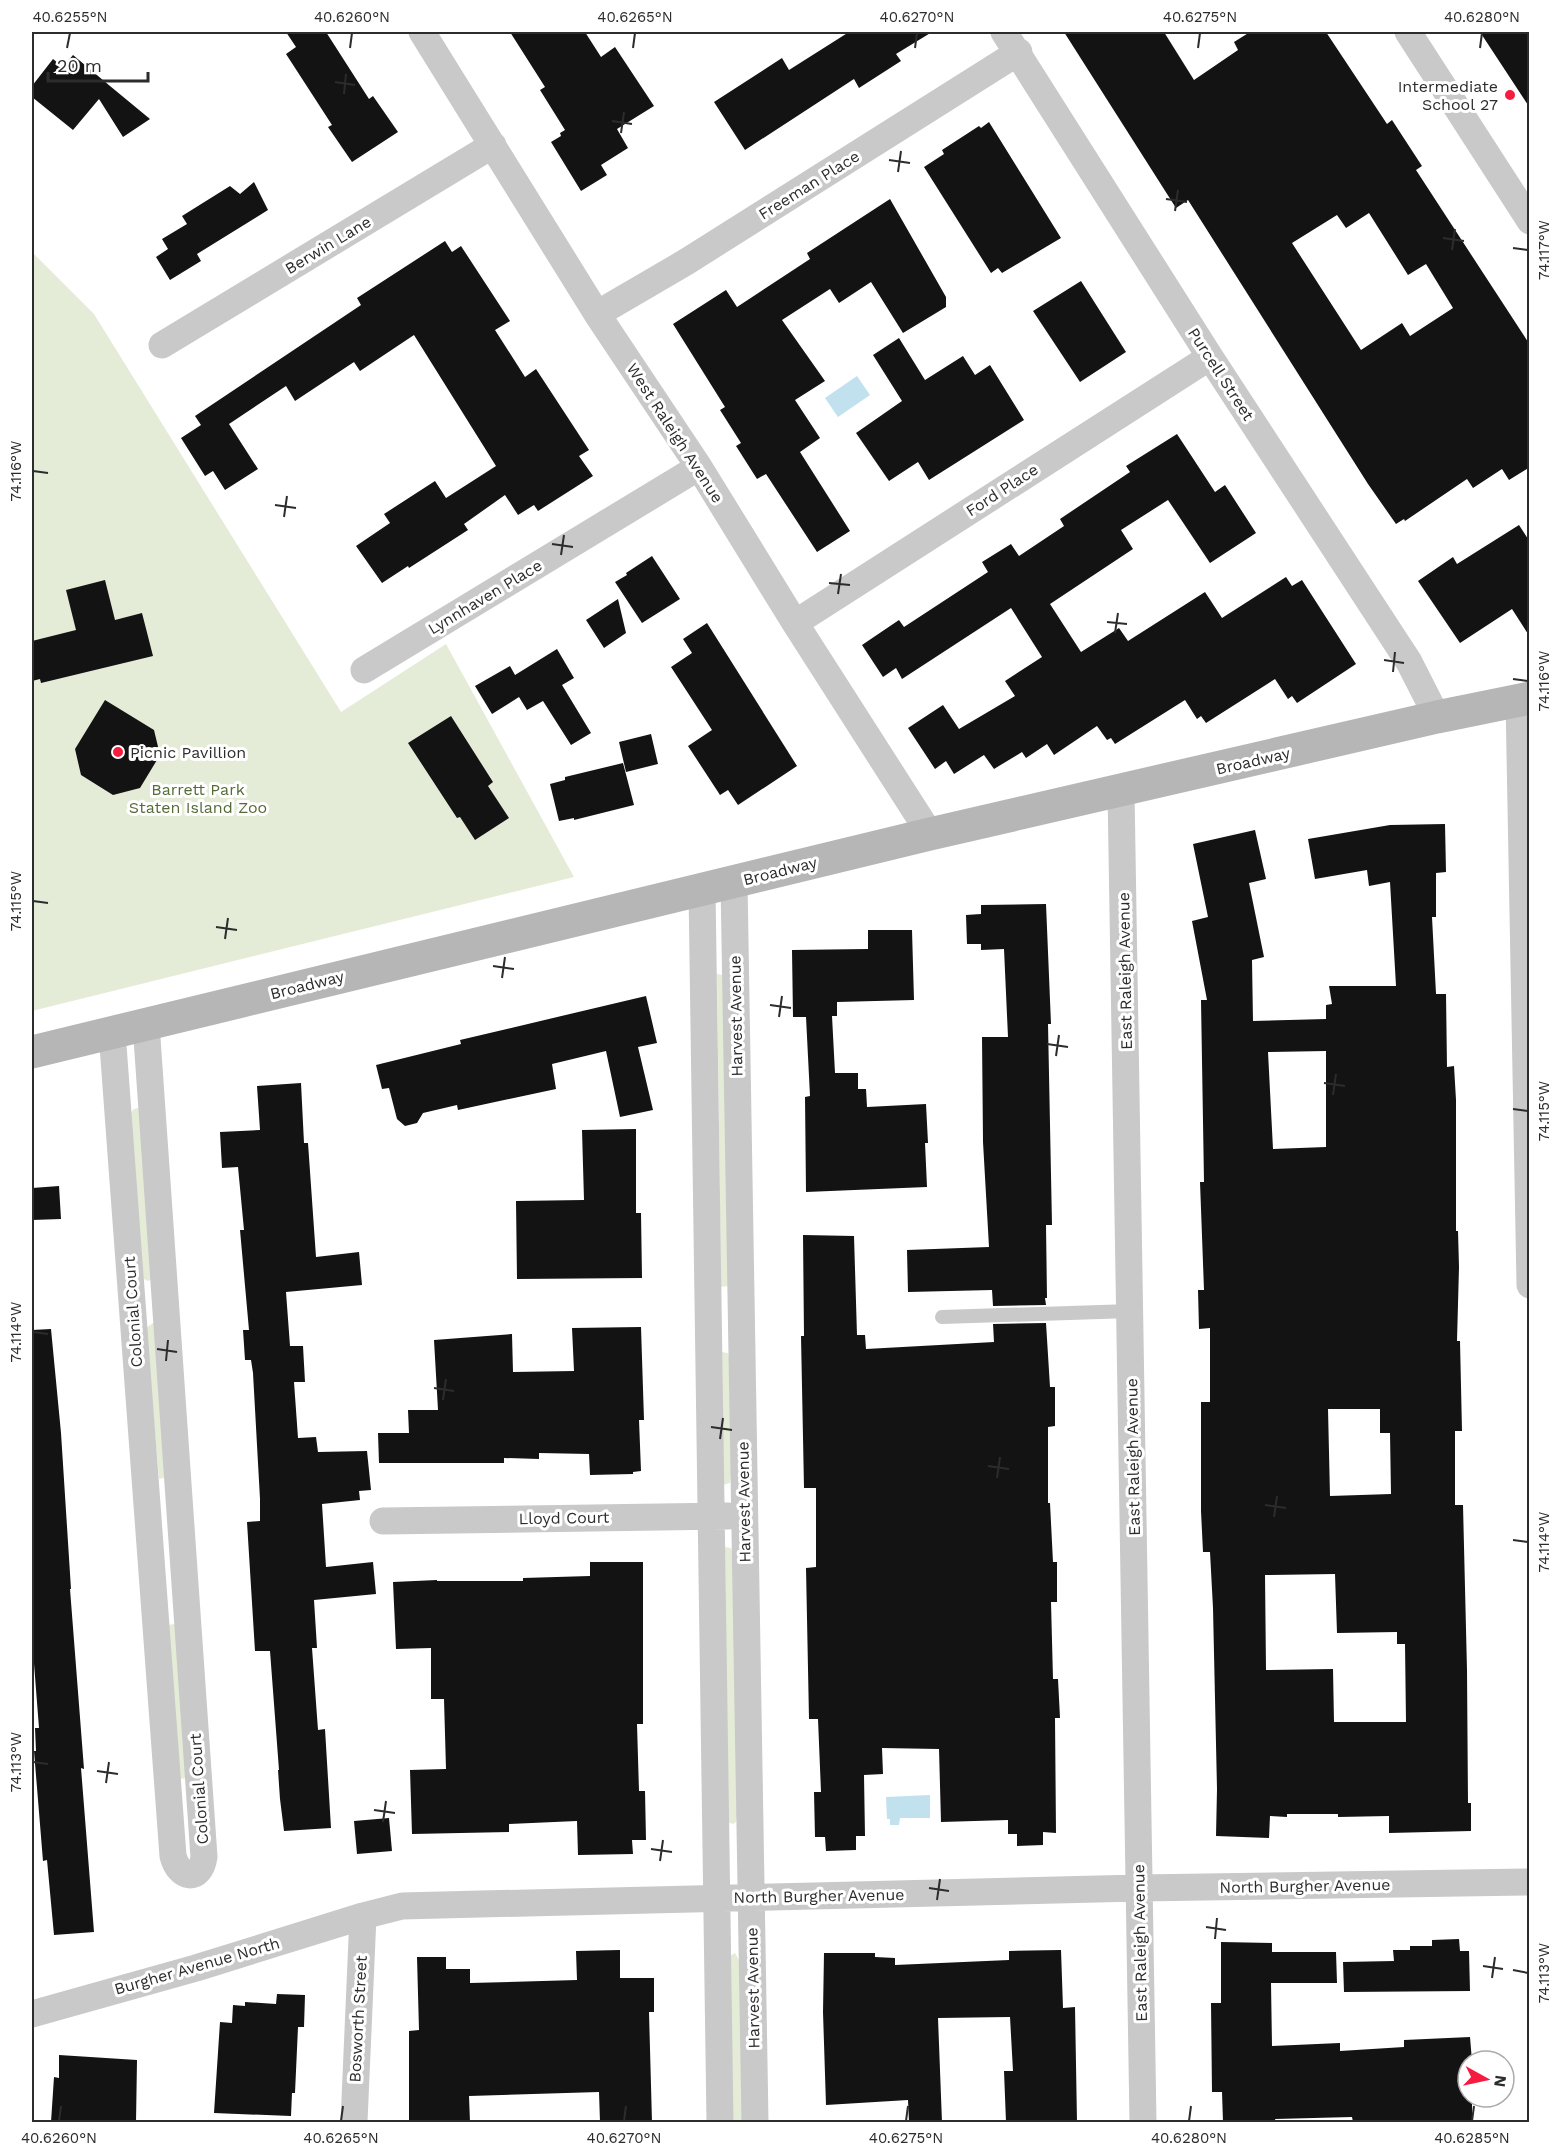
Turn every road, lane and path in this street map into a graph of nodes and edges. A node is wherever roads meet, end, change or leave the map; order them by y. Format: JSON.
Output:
{"nodes":[{"id":1,"x":422,"y":32,"type":"edge"},
{"id":2,"x":1408,"y":32,"type":"edge"},
{"id":3,"x":1012,"y":42,"type":"edge"},
{"id":4,"x":494,"y":145,"type":"junction"},
{"id":5,"x":1530,"y":221,"type":"edge"},
{"id":6,"x":597,"y":314,"type":"junction"},
{"id":7,"x":162,"y":345,"type":"dead end"},
{"id":8,"x":1210,"y":357,"type":"junction"},
{"id":9,"x":699,"y":467,"type":"junction"},
{"id":10,"x":795,"y":623,"type":"junction"},
{"id":11,"x":364,"y":670,"type":"dead end"},
{"id":12,"x":1524,"y":699,"type":"edge"},
{"id":13,"x":1437,"y":717,"type":"junction"},
{"id":14,"x":1121,"y":791,"type":"junction"},
{"id":15,"x":930,"y":834,"type":"junction"},
{"id":16,"x":734,"y":882,"type":"junction"},
{"id":17,"x":702,"y":889,"type":"junction"},
{"id":18,"x":146,"y":1024,"type":"junction"},
{"id":19,"x":112,"y":1032,"type":"junction"},
{"id":20,"x":32,"y":1052,"type":"edge"},
{"id":21,"x":1530,"y":1285,"type":"edge"},
{"id":22,"x":149,"y":1300,"type":"junction"},
{"id":23,"x":1131,"y":1311,"type":"junction"},
{"id":24,"x":942,"y":1317,"type":"dead end"},
{"id":25,"x":725,"y":1323,"type":"junction"},
{"id":26,"x":745,"y":1515,"type":"junction"},
{"id":27,"x":711,"y":1516,"type":"junction"},
{"id":28,"x":383,"y":1521,"type":"dead end"},
{"id":29,"x":166,"y":1540,"type":"junction"},
{"id":30,"x":1530,"y":1882,"type":"edge"},
{"id":31,"x":1139,"y":1888,"type":"junction"},
{"id":32,"x":716,"y":1898,"type":"junction"},
{"id":33,"x":751,"y":1898,"type":"junction"},
{"id":34,"x":363,"y":1916,"type":"junction"},
{"id":35,"x":32,"y":2013,"type":"edge"},
{"id":36,"x":354,"y":2122,"type":"edge"},
{"id":37,"x":720,"y":2122,"type":"edge"},
{"id":38,"x":755,"y":2122,"type":"edge"},
{"id":39,"x":1143,"y":2122,"type":"edge"}],
"edges":[{"from":1,"to":4,"type":"street","name":"West Raleigh Avenue"},
{"from":2,"to":5,"type":"street"},
{"from":3,"to":6,"type":"street","name":"Freeman Place"},
{"from":3,"to":8,"type":"street","name":"Purcell Street"},
{"from":4,"to":6,"type":"street","name":"West Raleigh Avenue"},
{"from":4,"to":7,"type":"street","name":"Berwin Lane"},
{"from":6,"to":9,"type":"street","name":"West Raleigh Avenue"},
{"from":8,"to":10,"type":"street","name":"Ford Place"},
{"from":8,"to":13,"type":"street","name":"Purcell Street"},
{"from":9,"to":10,"type":"street","name":"West Raleigh Avenue"},
{"from":9,"to":11,"type":"street","name":"Lynnhaven Place"},
{"from":10,"to":15,"type":"street","name":"West Raleigh Avenue"},
{"from":12,"to":13,"type":"street","name":"Broadway"},
{"from":12,"to":21,"type":"street"},
{"from":13,"to":14,"type":"street","name":"Broadway"},
{"from":14,"to":15,"type":"street","name":"Broadway"},
{"from":14,"to":23,"type":"street","name":"East Raleigh Avenue"},
{"from":15,"to":16,"type":"street","name":"Broadway"},
{"from":16,"to":17,"type":"street","name":"Broadway"},
{"from":16,"to":25,"type":"street","name":"Harvest Avenue"},
{"from":17,"to":18,"type":"street","name":"Broadway"},
{"from":17,"to":25,"type":"street","name":"Harvest Avenue"},
{"from":18,"to":19,"type":"street","name":"Broadway"},
{"from":18,"to":22,"type":"street","name":"Colonial Court"},
{"from":19,"to":20,"type":"street","name":"Broadway"},
{"from":19,"to":22,"type":"street","name":"Colonial Court"},
{"from":22,"to":29,"type":"street","name":"Colonial Court"},
{"from":23,"to":24,"type":"lane"},
{"from":23,"to":31,"type":"street","name":"East Raleigh Avenue"},
{"from":25,"to":26,"type":"street","name":"Harvest Avenue"},
{"from":25,"to":27,"type":"street","name":"Harvest Avenue"},
{"from":26,"to":27,"type":"street","name":"Lloyd Court"},
{"from":26,"to":33,"type":"street","name":"Harvest Avenue"},
{"from":27,"to":28,"type":"street","name":"Lloyd Court"},
{"from":27,"to":32,"type":"street","name":"Harvest Avenue"},
{"from":29,"to":29,"type":"street","name":"Colonial Court"},
{"from":30,"to":31,"type":"street","name":"North Burgher Avenue"},
{"from":31,"to":33,"type":"street","name":"North Burgher Avenue"},
{"from":31,"to":39,"type":"street","name":"East Raleigh Avenue"},
{"from":32,"to":33,"type":"street","name":"North Burgher Avenue"},
{"from":32,"to":34,"type":"street","name":"North Burgher Avenue"},
{"from":32,"to":37,"type":"street","name":"Harvest Avenue"},
{"from":33,"to":38,"type":"street","name":"Harvest Avenue"},
{"from":34,"to":35,"type":"street","name":"Burgher Avenue North"},
{"from":34,"to":36,"type":"street","name":"Bosworth Street"}]}
